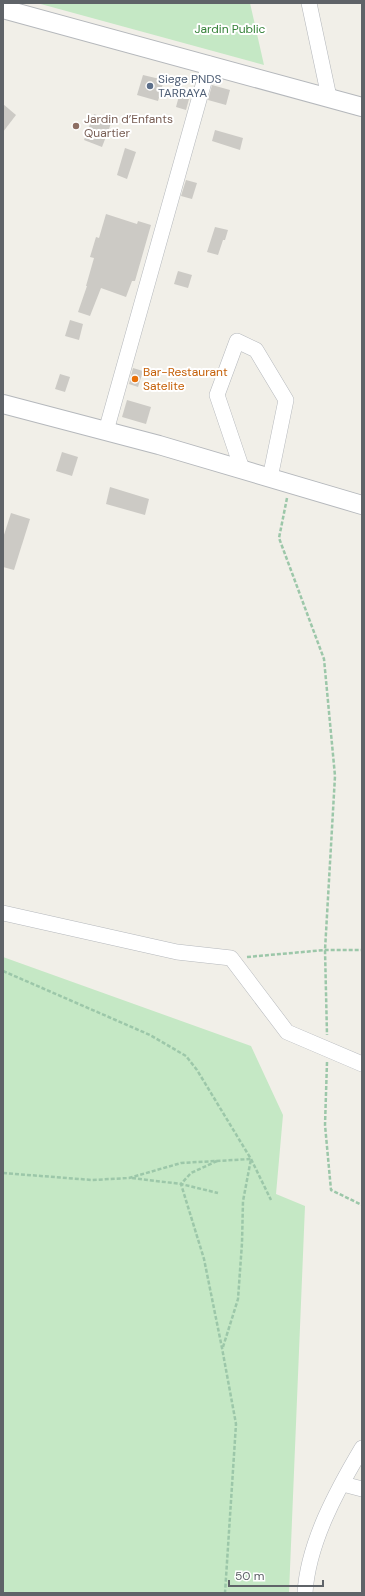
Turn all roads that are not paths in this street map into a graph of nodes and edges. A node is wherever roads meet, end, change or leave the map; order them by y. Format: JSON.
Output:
{"nodes":[{"id":1,"x":8,"y":3,"type":"edge"},
{"id":2,"x":309,"y":3,"type":"edge"},
{"id":3,"x":3,"y":8,"type":"edge"},
{"id":4,"x":209,"y":64,"type":"junction"},
{"id":5,"x":329,"y":97,"type":"junction"},
{"id":6,"x":362,"y":107,"type":"edge"},
{"id":7,"x":3,"y":404,"type":"edge"},
{"id":8,"x":106,"y":431,"type":"junction"},
{"id":9,"x":242,"y":469,"type":"junction"},
{"id":10,"x":270,"y":478,"type":"junction"},
{"id":11,"x":362,"y":504,"type":"edge"},
{"id":12,"x":3,"y":913,"type":"edge"},
{"id":13,"x":362,"y":1064,"type":"edge"},
{"id":14,"x":362,"y":1448,"type":"edge"},
{"id":15,"x":343,"y":1484,"type":"junction"},
{"id":16,"x":362,"y":1489,"type":"edge"},
{"id":17,"x":305,"y":1593,"type":"edge"}],
"edges":[{"from":1,"to":3,"type":"street"},
{"from":2,"to":5,"type":"street"},
{"from":3,"to":4,"type":"street"},
{"from":4,"to":5,"type":"street"},
{"from":4,"to":8,"type":"street"},
{"from":5,"to":6,"type":"street"},
{"from":7,"to":8,"type":"street"},
{"from":8,"to":9,"type":"street"},
{"from":9,"to":10,"type":"street"},
{"from":9,"to":10,"type":"street"},
{"from":10,"to":11,"type":"street"},
{"from":12,"to":13,"type":"street"},
{"from":14,"to":15,"type":"street"},
{"from":15,"to":16,"type":"street"},
{"from":15,"to":17,"type":"street"}]}
